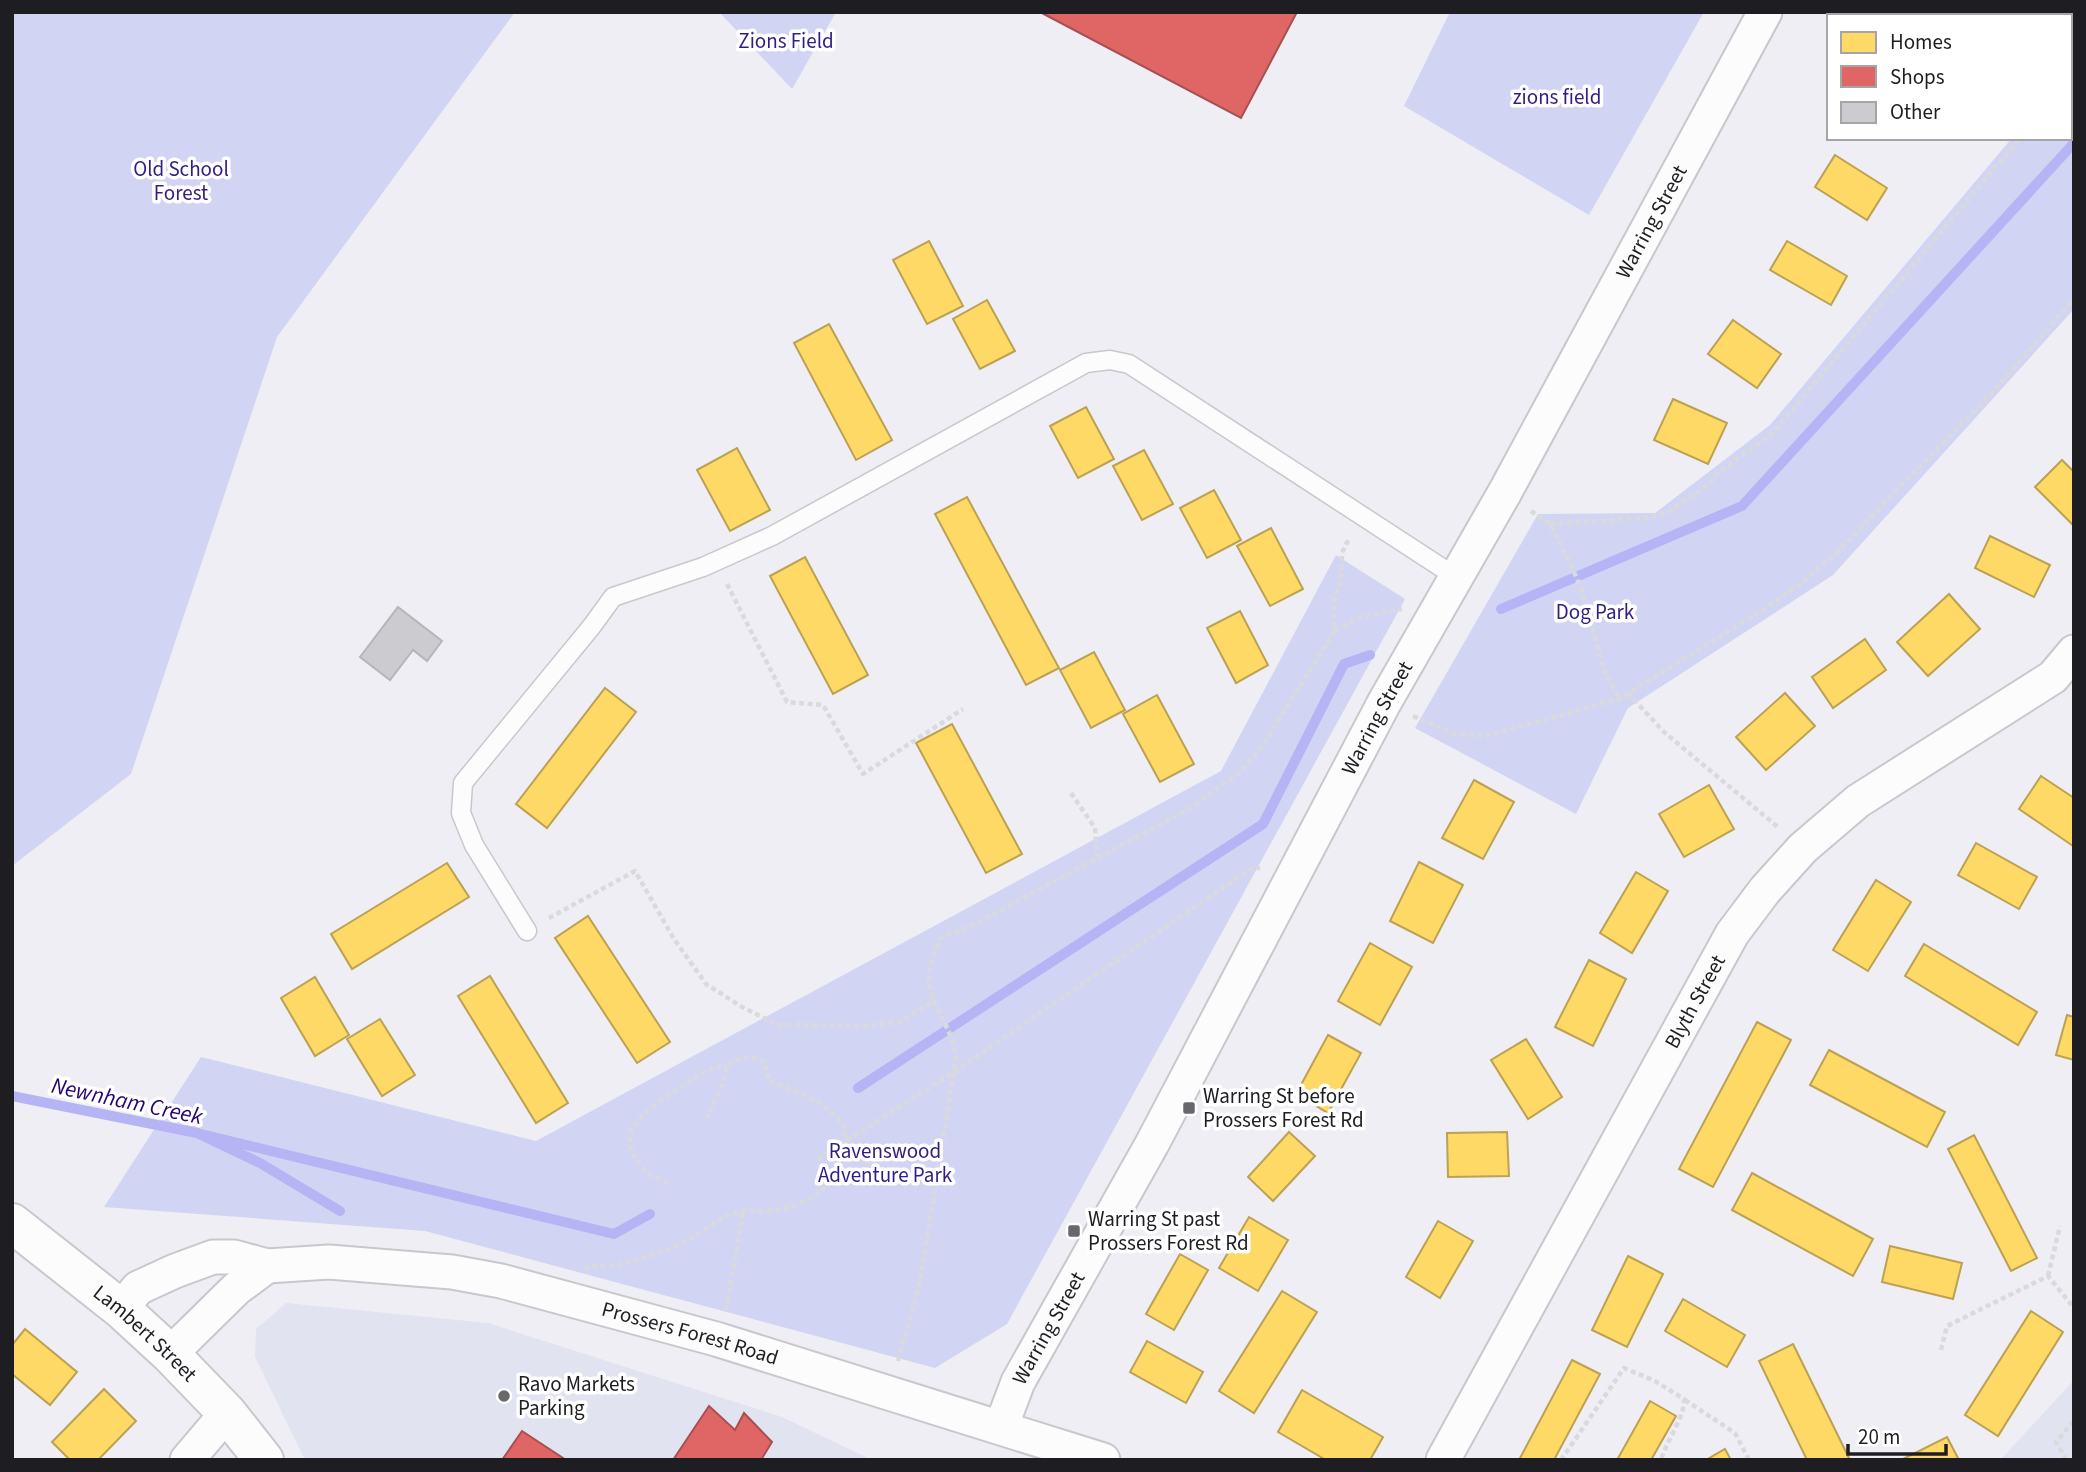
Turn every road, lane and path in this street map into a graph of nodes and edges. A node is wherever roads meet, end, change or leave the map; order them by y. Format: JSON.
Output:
{"nodes":[{"id":1,"x":1766,"y":12,"type":"edge"},
{"id":2,"x":2018,"y":140,"type":"edge"},
{"id":3,"x":2074,"y":299,"type":"edge"},
{"id":4,"x":1505,"y":492,"type":"junction"},
{"id":5,"x":1359,"y":514,"type":"junction"},
{"id":6,"x":1550,"y":524,"type":"junction"},
{"id":7,"x":715,"y":561,"type":"junction"},
{"id":8,"x":1448,"y":591,"type":"junction"},
{"id":9,"x":1334,"y":632,"type":"junction"},
{"id":10,"x":2067,"y":673,"type":"edge"},
{"id":11,"x":1628,"y":693,"type":"junction"},
{"id":12,"x":1619,"y":699,"type":"junction"},
{"id":13,"x":1384,"y":703,"type":"junction"},
{"id":14,"x":963,"y":709,"type":"dead end"},
{"id":15,"x":1071,"y":793,"type":"dead end"},
{"id":16,"x":1803,"y":848,"type":"junction"},
{"id":17,"x":1097,"y":857,"type":"junction"},
{"id":18,"x":1299,"y":864,"type":"junction"},
{"id":19,"x":527,"y":930,"type":"joint"},
{"id":20,"x":935,"y":1000,"type":"junction"},
{"id":21,"x":727,"y":1066,"type":"junction"},
{"id":22,"x":954,"y":1072,"type":"junction"},
{"id":23,"x":706,"y":1118,"type":"dead end"},
{"id":24,"x":843,"y":1143,"type":"junction"},
{"id":25,"x":818,"y":1159,"type":"dead end"},
{"id":26,"x":668,"y":1183,"type":"dead end"},
{"id":27,"x":744,"y":1211,"type":"junction"},
{"id":28,"x":12,"y":1223,"type":"edge"},
{"id":29,"x":2060,"y":1226,"type":"dead end"},
{"id":30,"x":267,"y":1266,"type":"junction"},
{"id":31,"x":2048,"y":1276,"type":"junction"},
{"id":32,"x":575,"y":1300,"type":"junction"},
{"id":33,"x":2074,"y":1308,"type":"edge"},
{"id":34,"x":121,"y":1309,"type":"junction"},
{"id":35,"x":724,"y":1318,"type":"dead end"},
{"id":36,"x":1941,"y":1350,"type":"dead end"},
{"id":37,"x":170,"y":1354,"type":"junction"},
{"id":38,"x":896,"y":1365,"type":"dead end"},
{"id":39,"x":1684,"y":1399,"type":"junction"},
{"id":40,"x":227,"y":1413,"type":"junction"},
{"id":41,"x":2074,"y":1421,"type":"edge"},
{"id":42,"x":1001,"y":1427,"type":"junction"},
{"id":43,"x":187,"y":1460,"type":"edge"},
{"id":44,"x":264,"y":1460,"type":"edge"},
{"id":45,"x":1103,"y":1460,"type":"edge"},
{"id":46,"x":1443,"y":1460,"type":"edge"},
{"id":47,"x":1561,"y":1460,"type":"edge"},
{"id":48,"x":1661,"y":1460,"type":"edge"},
{"id":49,"x":1749,"y":1460,"type":"edge"},
{"id":50,"x":2066,"y":1460,"type":"edge"}],
"edges":[{"from":1,"to":4,"type":"street","name":"Warring Street"},
{"from":2,"to":6,"type":"path"},
{"from":3,"to":11,"type":"path"},
{"from":4,"to":6,"type":"path"},
{"from":4,"to":8,"type":"street","name":"Warring Street"},
{"from":5,"to":7,"type":"lane"},
{"from":5,"to":8,"type":"lane"},
{"from":5,"to":9,"type":"path"},
{"from":6,"to":12,"type":"path"},
{"from":7,"to":14,"type":"path"},
{"from":7,"to":19,"type":"lane"},
{"from":8,"to":9,"type":"path"},
{"from":8,"to":13,"type":"street","name":"Warring Street"},
{"from":9,"to":17,"type":"path"},
{"from":10,"to":16,"type":"street","name":"Blyth Street"},
{"from":11,"to":12,"type":"path"},
{"from":11,"to":16,"type":"path"},
{"from":12,"to":13,"type":"path"},
{"from":13,"to":18,"type":"street","name":"Warring Street"},
{"from":15,"to":17,"type":"path"},
{"from":16,"to":46,"type":"street","name":"Blyth Street"},
{"from":17,"to":20,"type":"path"},
{"from":18,"to":22,"type":"path"},
{"from":18,"to":42,"type":"street","name":"Warring Street"},
{"from":19,"to":20,"type":"path"},
{"from":20,"to":22,"type":"path"},
{"from":21,"to":23,"type":"path"},
{"from":21,"to":24,"type":"path"},
{"from":21,"to":26,"type":"path"},
{"from":22,"to":24,"type":"path"},
{"from":22,"to":38,"type":"path"},
{"from":24,"to":25,"type":"path"},
{"from":24,"to":27,"type":"path"},
{"from":27,"to":32,"type":"path"},
{"from":27,"to":35,"type":"path"},
{"from":28,"to":34,"type":"street","name":"Lambert Street"},
{"from":29,"to":31,"type":"path"},
{"from":30,"to":32,"type":"street","name":"Prossers Forest Road"},
{"from":30,"to":34,"type":"street","name":"Prossers Forest Road"},
{"from":30,"to":37,"type":"street"},
{"from":31,"to":33,"type":"path"},
{"from":31,"to":36,"type":"path"},
{"from":32,"to":42,"type":"street","name":"Prossers Forest Road"},
{"from":34,"to":37,"type":"street","name":"Lambert Street"},
{"from":37,"to":40,"type":"street","name":"Lambert Street"},
{"from":39,"to":47,"type":"path"},
{"from":39,"to":48,"type":"path"},
{"from":39,"to":49,"type":"path"},
{"from":40,"to":43,"type":"street"},
{"from":40,"to":44,"type":"street","name":"Lambert Street"},
{"from":41,"to":50,"type":"path"},
{"from":42,"to":45,"type":"street","name":"Prossers Forest Road"}]}
